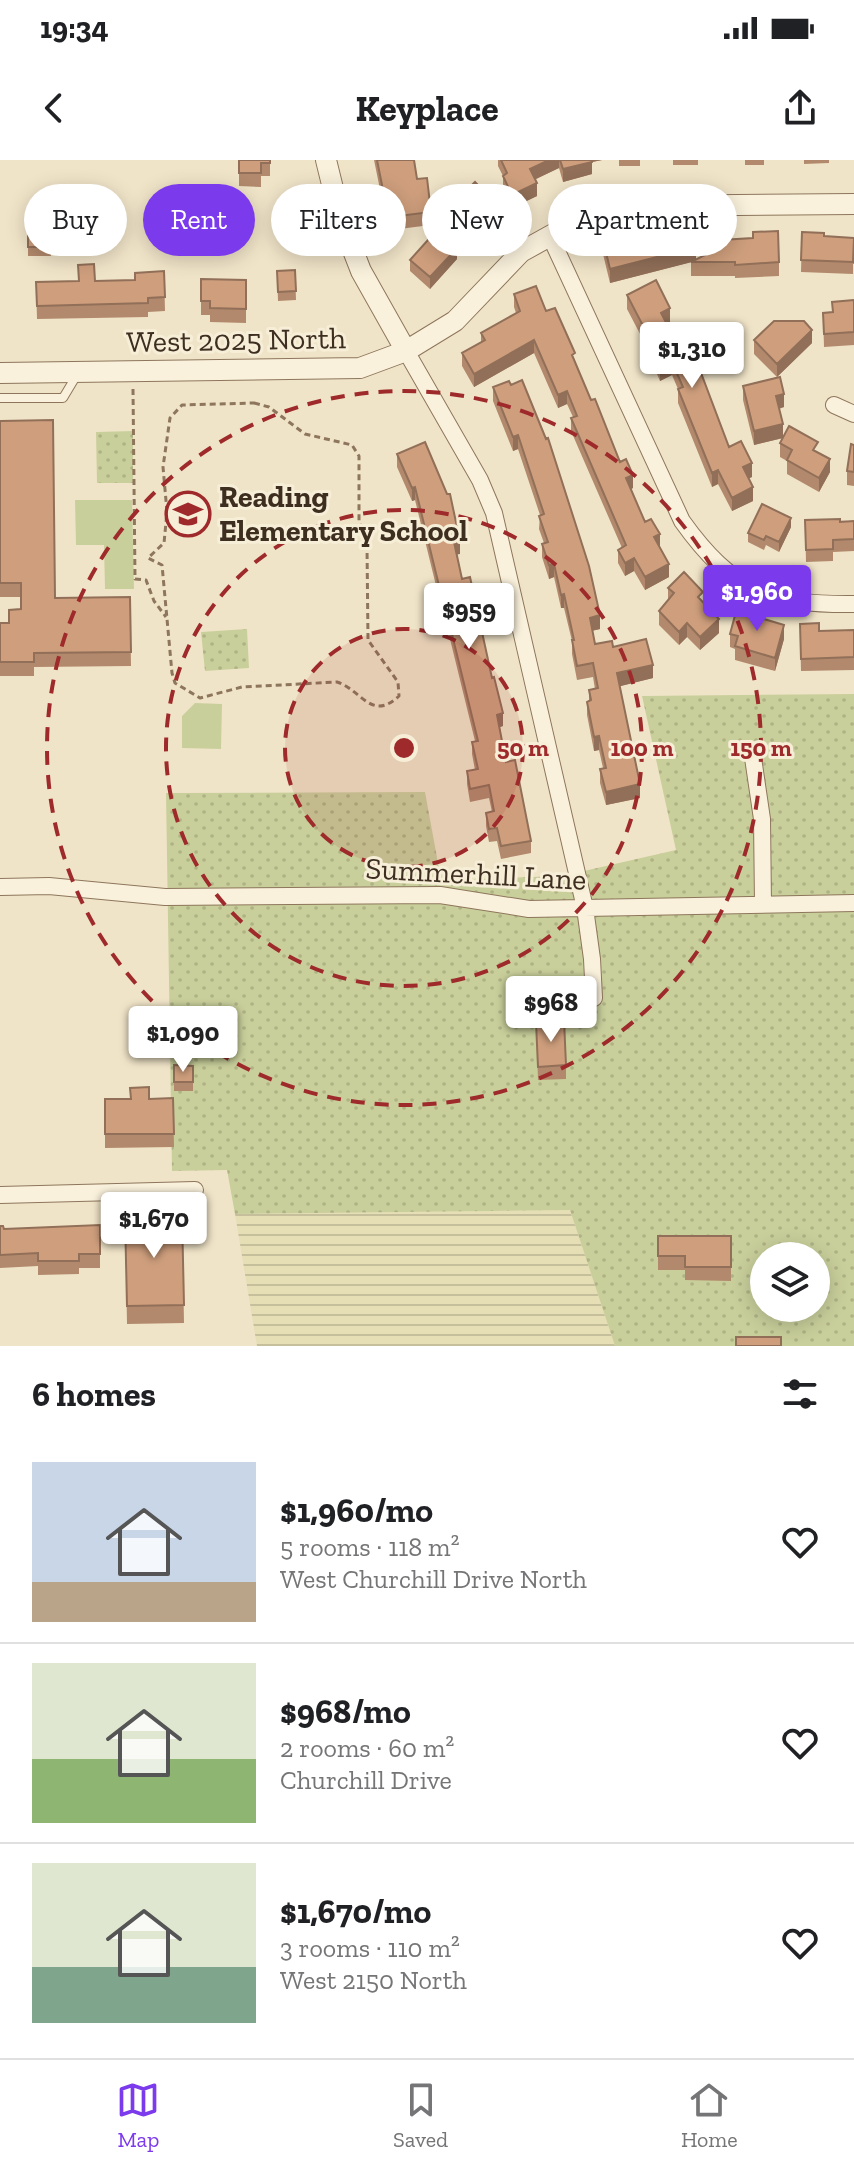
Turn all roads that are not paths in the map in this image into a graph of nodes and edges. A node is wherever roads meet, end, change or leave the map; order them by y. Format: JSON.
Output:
{"nodes":[{"id":1,"x":326,"y":160,"type":"edge"},
{"id":2,"x":854,"y":204,"type":"edge"},
{"id":3,"x":737,"y":205,"type":"edge"},
{"id":4,"x":548,"y":237,"type":"edge"},
{"id":5,"x":559,"y":256,"type":"edge"},
{"id":6,"x":406,"y":351,"type":"junction"},
{"id":7,"x":78,"y":372,"type":"junction"},
{"id":8,"x":0,"y":373,"type":"edge"},
{"id":9,"x":0,"y":398,"type":"edge"},
{"id":10,"x":834,"y":405,"type":"dead end"},
{"id":11,"x":854,"y":414,"type":"edge"},
{"id":12,"x":854,"y":604,"type":"edge"},
{"id":13,"x":752,"y":751,"type":"dead end"},
{"id":14,"x":0,"y":887,"type":"edge"},
{"id":15,"x":854,"y":903,"type":"edge"},
{"id":16,"x":763,"y":904,"type":"junction"},
{"id":17,"x":585,"y":908,"type":"junction"},
{"id":18,"x":594,"y":998,"type":"dead end"},
{"id":19,"x":195,"y":1190,"type":"dead end"},
{"id":20,"x":0,"y":1195,"type":"edge"}],
"edges":[{"from":1,"to":6,"type":"street"},
{"from":2,"to":3,"type":"street","name":"West 2025 North"},
{"from":4,"to":6,"type":"street","name":"West 2025 North"},
{"from":5,"to":12,"type":"street"},
{"from":6,"to":7,"type":"street","name":"West 2025 North"},
{"from":6,"to":17,"type":"street"},
{"from":7,"to":8,"type":"street","name":"West 2025 North"},
{"from":7,"to":9,"type":"lane"},
{"from":10,"to":11,"type":"street"},
{"from":13,"to":16,"type":"street"},
{"from":14,"to":17,"type":"street","name":"Summerhill Lane"},
{"from":15,"to":16,"type":"street","name":"Summerhill Lane"},
{"from":16,"to":17,"type":"street","name":"Summerhill Lane"},
{"from":17,"to":18,"type":"street"},
{"from":19,"to":20,"type":"street"}]}
